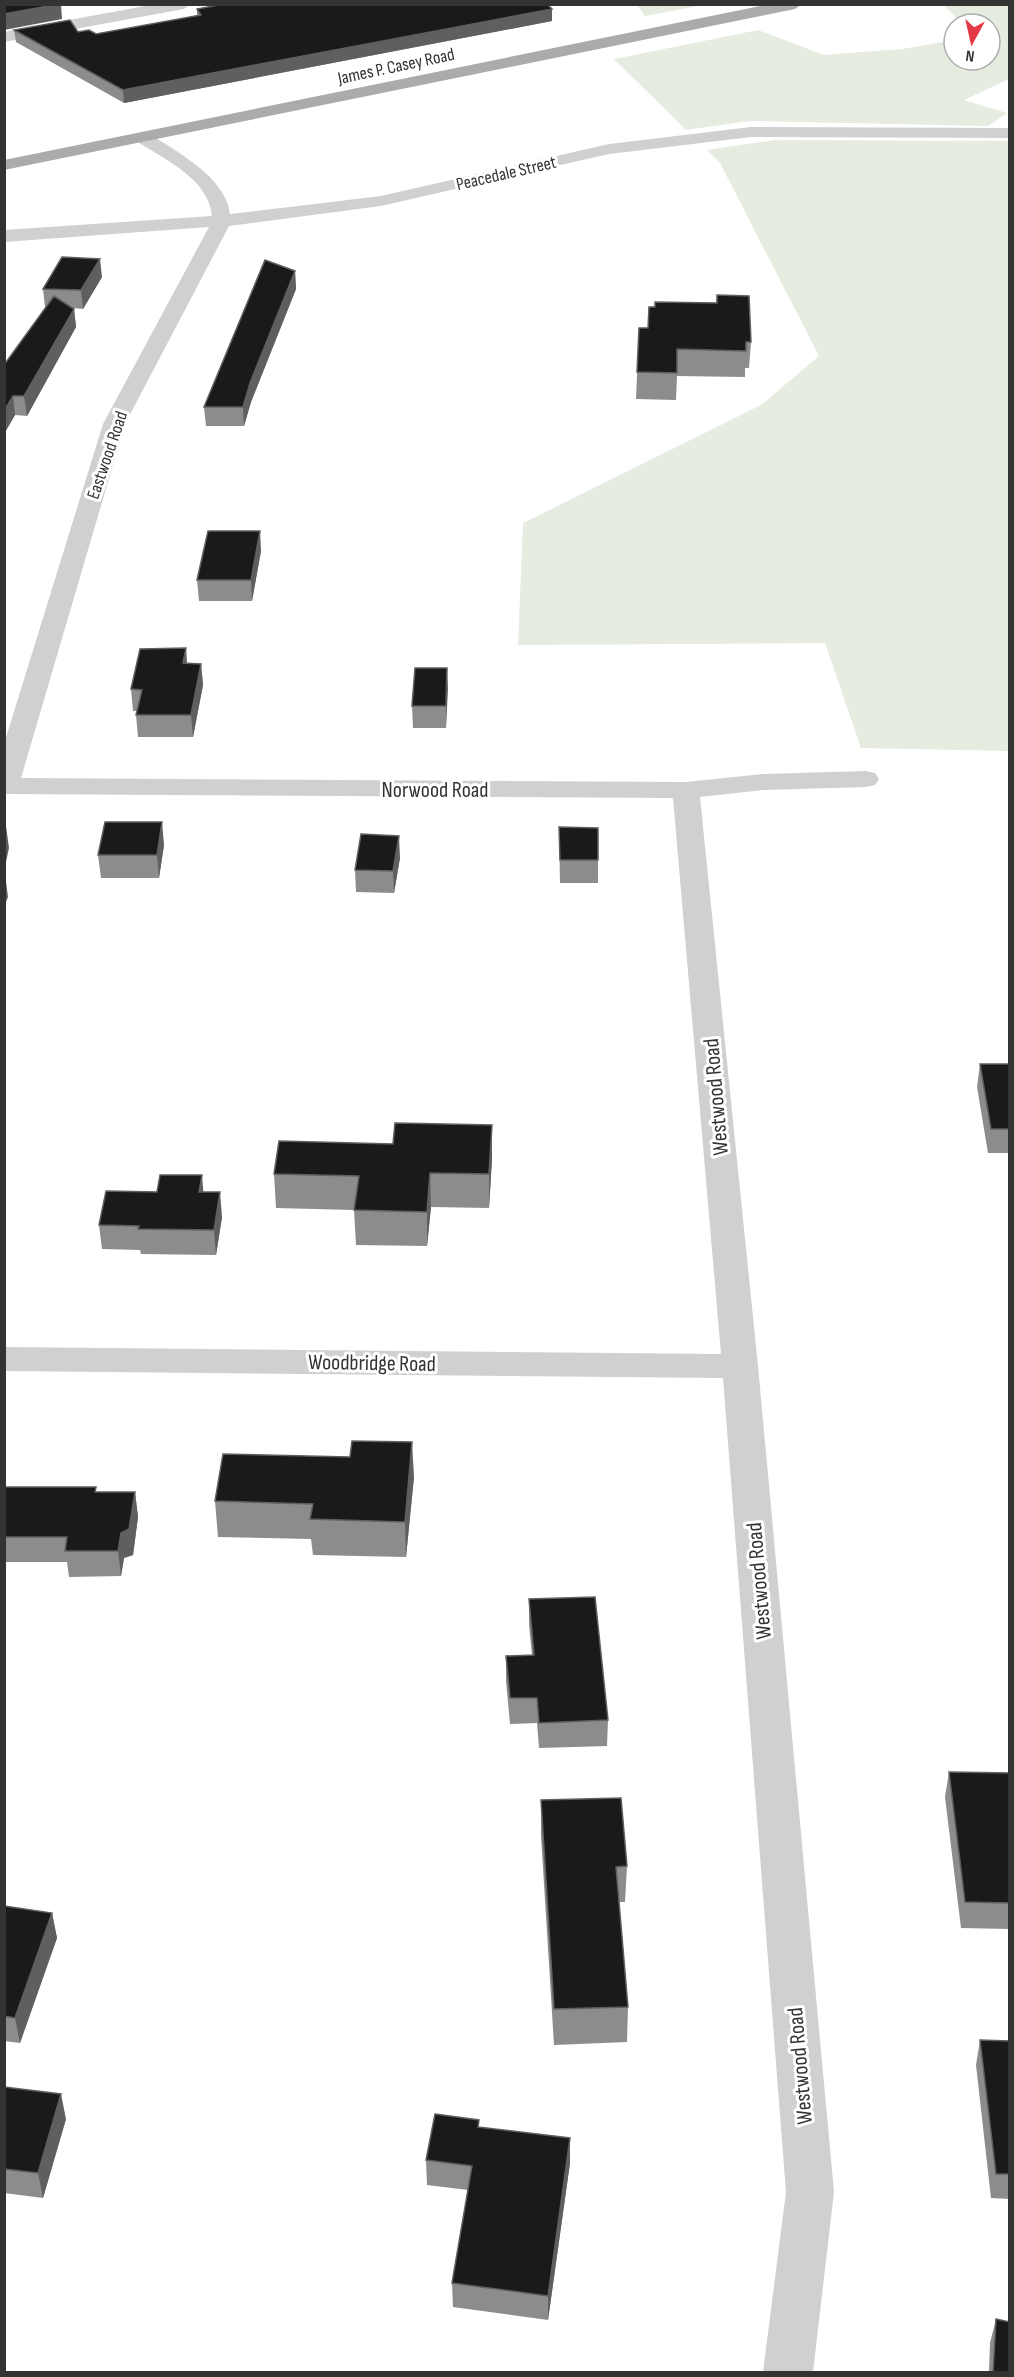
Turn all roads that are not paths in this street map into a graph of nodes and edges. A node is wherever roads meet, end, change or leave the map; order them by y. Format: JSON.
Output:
{"nodes":[{"id":1,"x":184,"y":4,"type":"edge"},
{"id":2,"x":795,"y":4,"type":"edge"},
{"id":3,"x":129,"y":9,"type":"edge"},
{"id":4,"x":4,"y":37,"type":"edge"},
{"id":5,"x":1010,"y":133,"type":"edge"},
{"id":6,"x":142,"y":137,"type":"junction"},
{"id":7,"x":4,"y":165,"type":"edge"},
{"id":8,"x":222,"y":221,"type":"junction"},
{"id":9,"x":4,"y":236,"type":"edge"},
{"id":10,"x":866,"y":779,"type":"dead end"},
{"id":11,"x":5,"y":786,"type":"edge"},
{"id":12,"x":686,"y":790,"type":"junction"},
{"id":13,"x":4,"y":1359,"type":"edge"},
{"id":14,"x":740,"y":1366,"type":"junction"},
{"id":15,"x":788,"y":2373,"type":"edge"}],
"edges":[{"from":1,"to":3,"type":"street"},
{"from":2,"to":6,"type":"main road","name":"James P. Casey Road"},
{"from":3,"to":4,"type":"street"},
{"from":5,"to":8,"type":"street","name":"Peacedale Street"},
{"from":6,"to":7,"type":"main road","name":"James P. Casey Road"},
{"from":6,"to":8,"type":"street"},
{"from":8,"to":9,"type":"street","name":"Peacedale Street"},
{"from":8,"to":11,"type":"street","name":"Eastwood Road"},
{"from":10,"to":12,"type":"street","name":"Norwood Road"},
{"from":11,"to":12,"type":"street","name":"Norwood Road"},
{"from":12,"to":14,"type":"street","name":"Westwood Road"},
{"from":13,"to":14,"type":"street","name":"Woodbridge Road"},
{"from":14,"to":15,"type":"street","name":"Westwood Road"}]}
